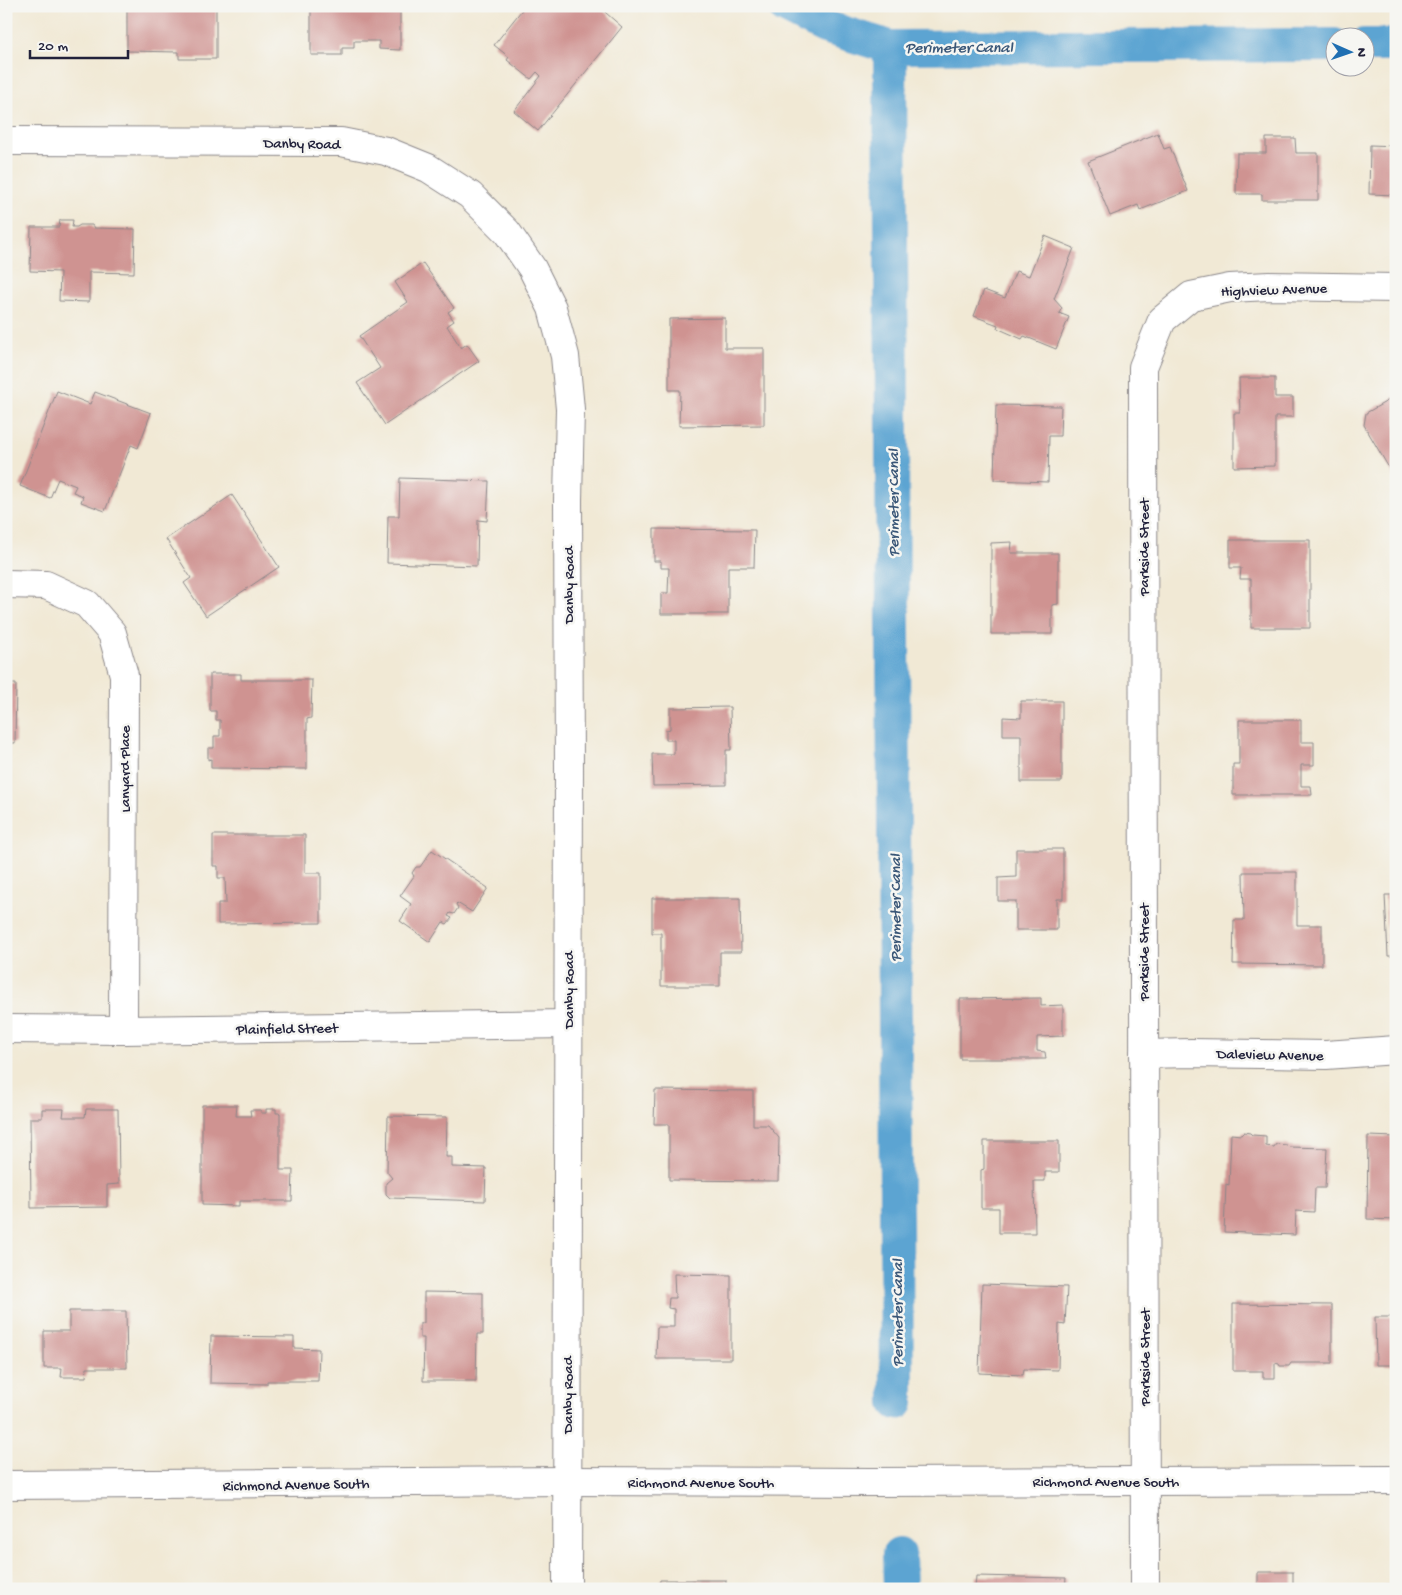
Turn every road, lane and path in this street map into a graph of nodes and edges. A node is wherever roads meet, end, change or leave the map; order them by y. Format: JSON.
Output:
{"nodes":[{"id":1,"x":6,"y":141,"type":"edge"},
{"id":2,"x":1396,"y":288,"type":"edge"},
{"id":3,"x":1162,"y":320,"type":"joint"},
{"id":4,"x":6,"y":584,"type":"edge"},
{"id":5,"x":568,"y":1024,"type":"junction"},
{"id":6,"x":6,"y":1029,"type":"edge"},
{"id":7,"x":123,"y":1030,"type":"junction"},
{"id":8,"x":1396,"y":1050,"type":"edge"},
{"id":9,"x":1144,"y":1054,"type":"junction"},
{"id":10,"x":1145,"y":1480,"type":"junction"},
{"id":11,"x":1396,"y":1480,"type":"edge"},
{"id":12,"x":567,"y":1481,"type":"junction"},
{"id":13,"x":6,"y":1485,"type":"edge"},
{"id":14,"x":567,"y":1589,"type":"edge"},
{"id":15,"x":1145,"y":1589,"type":"edge"}],
"edges":[{"from":1,"to":5,"type":"street","name":"Danby Road"},
{"from":2,"to":3,"type":"street","name":"Highview Avenue"},
{"from":3,"to":9,"type":"street","name":"Parkside Street"},
{"from":4,"to":7,"type":"street","name":"Lanyard Place"},
{"from":5,"to":7,"type":"street","name":"Plainfield Street"},
{"from":5,"to":12,"type":"street","name":"Danby Road"},
{"from":6,"to":7,"type":"street","name":"Plainfield Street"},
{"from":8,"to":9,"type":"street","name":"Daleview Avenue"},
{"from":9,"to":10,"type":"street","name":"Parkside Street"},
{"from":10,"to":11,"type":"street","name":"Richmond Avenue South"},
{"from":10,"to":12,"type":"street","name":"Richmond Avenue South"},
{"from":10,"to":15,"type":"street","name":"Parkside Street"},
{"from":12,"to":13,"type":"street","name":"Richmond Avenue South"},
{"from":12,"to":14,"type":"street","name":"Danby Road"}]}
